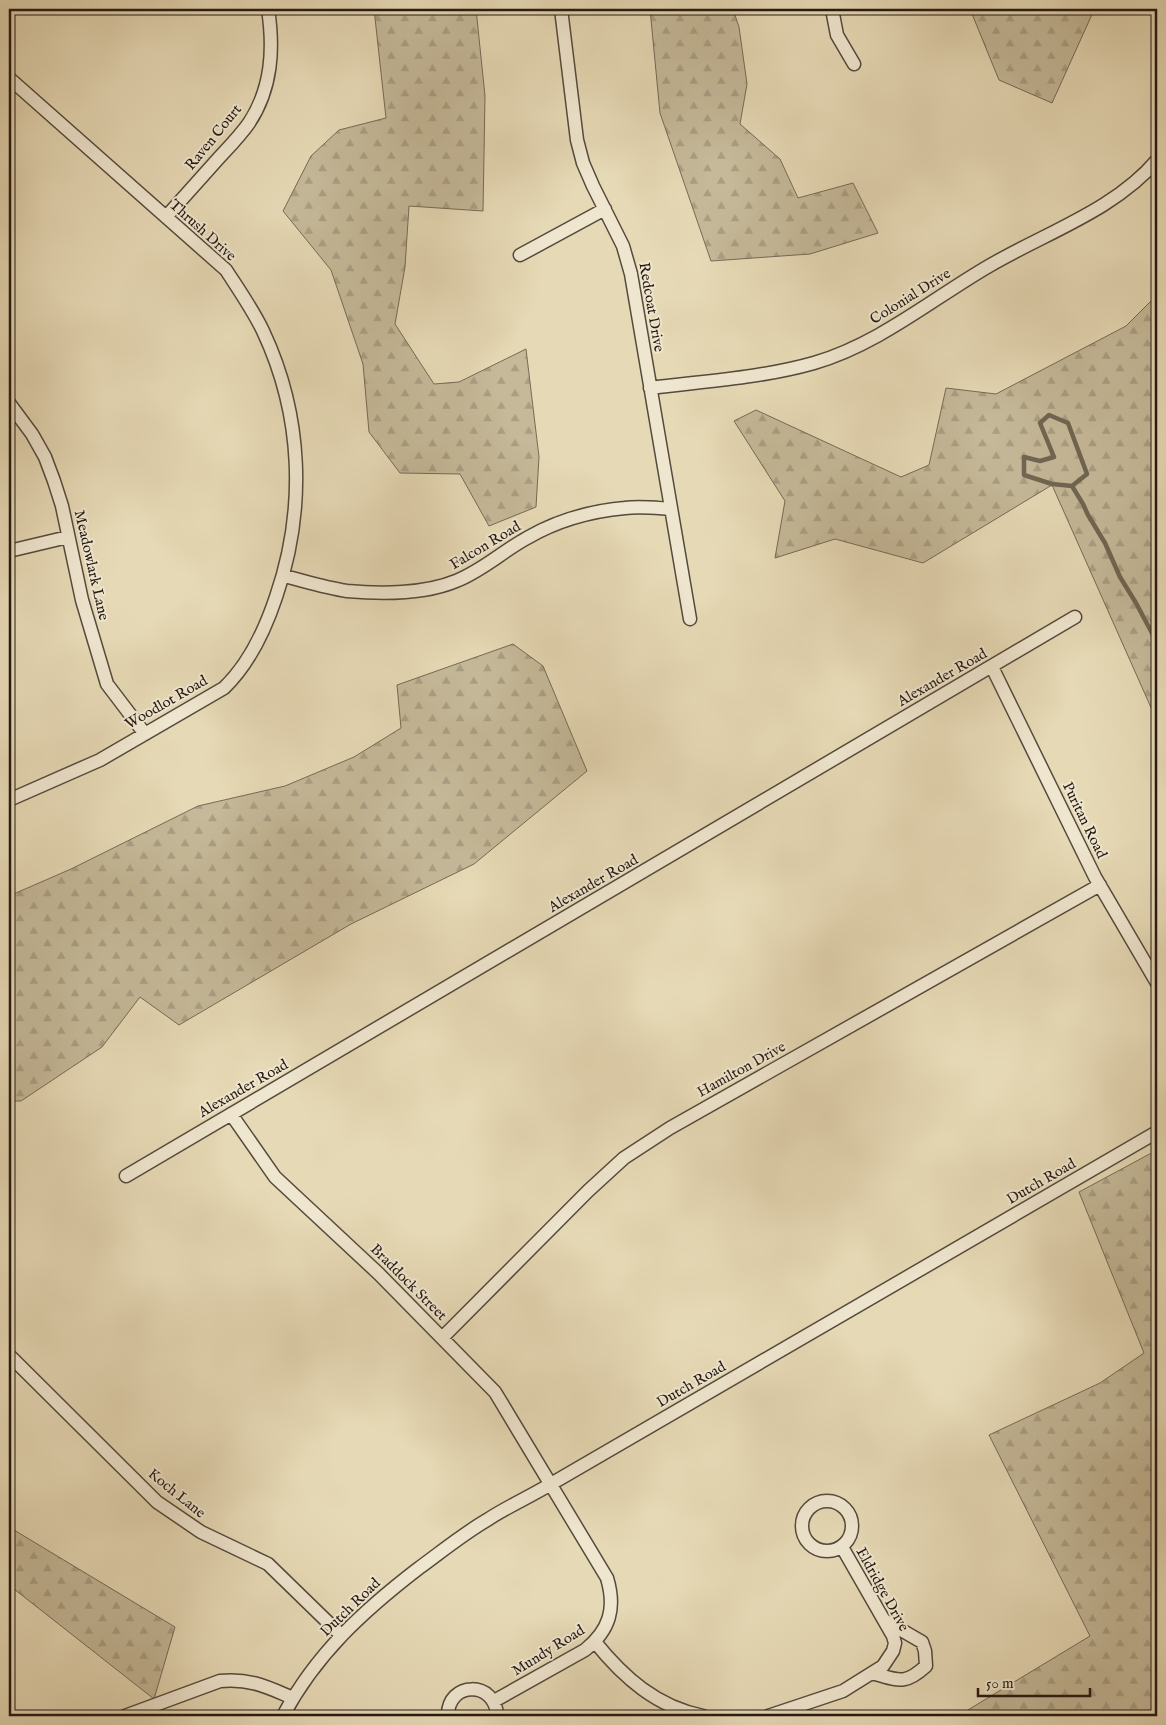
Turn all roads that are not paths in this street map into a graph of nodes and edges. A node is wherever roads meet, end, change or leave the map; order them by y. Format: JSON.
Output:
{"nodes":[{"id":1,"x":268,"y":9,"type":"edge"},
{"id":2,"x":561,"y":9,"type":"edge"},
{"id":3,"x":832,"y":9,"type":"edge"},
{"id":4,"x":854,"y":64,"type":"dead end"},
{"id":5,"x":9,"y":78,"type":"edge"},
{"id":6,"x":1157,"y":160,"type":"edge"},
{"id":7,"x":605,"y":209,"type":"junction"},
{"id":8,"x":166,"y":218,"type":"junction"},
{"id":9,"x":520,"y":255,"type":"dead end"},
{"id":10,"x":650,"y":388,"type":"junction"},
{"id":11,"x":9,"y":403,"type":"edge"},
{"id":12,"x":671,"y":509,"type":"junction"},
{"id":13,"x":68,"y":537,"type":"junction"},
{"id":14,"x":9,"y":551,"type":"edge"},
{"id":15,"x":284,"y":576,"type":"junction"},
{"id":16,"x":1075,"y":617,"type":"dead end"},
{"id":17,"x":690,"y":619,"type":"dead end"},
{"id":18,"x":992,"y":667,"type":"junction"},
{"id":19,"x":145,"y":734,"type":"junction"},
{"id":20,"x":9,"y":800,"type":"edge"},
{"id":21,"x":1100,"y":885,"type":"junction"},
{"id":22,"x":1157,"y":983,"type":"edge"},
{"id":23,"x":231,"y":1114,"type":"junction"},
{"id":24,"x":1157,"y":1132,"type":"edge"},
{"id":25,"x":126,"y":1176,"type":"dead end"},
{"id":26,"x":442,"y":1338,"type":"junction"},
{"id":27,"x":9,"y":1355,"type":"edge"},
{"id":28,"x":551,"y":1484,"type":"junction"},
{"id":29,"x":842,"y":1547,"type":"junction"},
{"id":30,"x":883,"y":1619,"type":"junction"},
{"id":31,"x":341,"y":1634,"type":"junction"},
{"id":32,"x":595,"y":1642,"type":"junction"},
{"id":33,"x":872,"y":1673,"type":"junction"},
{"id":34,"x":293,"y":1698,"type":"junction"},
{"id":35,"x":494,"y":1701,"type":"junction"},
{"id":36,"x":125,"y":1716,"type":"edge"},
{"id":37,"x":284,"y":1716,"type":"edge"},
{"id":38,"x":448,"y":1716,"type":"edge"},
{"id":39,"x":497,"y":1716,"type":"edge"},
{"id":40,"x":703,"y":1716,"type":"edge"},
{"id":41,"x":768,"y":1716,"type":"edge"}],
"edges":[{"from":1,"to":8,"type":"street","name":"Raven Court"},
{"from":2,"to":7,"type":"street","name":"Redcoat Drive"},
{"from":3,"to":4,"type":"street"},
{"from":5,"to":8,"type":"street","name":"Thrush Drive"},
{"from":6,"to":10,"type":"street","name":"Colonial Drive"},
{"from":7,"to":9,"type":"street"},
{"from":7,"to":10,"type":"street","name":"Redcoat Drive"},
{"from":8,"to":15,"type":"street","name":"Thrush Drive"},
{"from":10,"to":12,"type":"street","name":"Redcoat Drive"},
{"from":11,"to":13,"type":"street","name":"Meadowlark Lane"},
{"from":12,"to":15,"type":"street","name":"Falcon Road"},
{"from":12,"to":17,"type":"street","name":"Redcoat Drive"},
{"from":13,"to":14,"type":"street"},
{"from":13,"to":19,"type":"street","name":"Meadowlark Lane"},
{"from":15,"to":19,"type":"street","name":"Woodlot Road"},
{"from":16,"to":18,"type":"street","name":"Alexander Road"},
{"from":18,"to":21,"type":"street","name":"Puritan Road"},
{"from":18,"to":23,"type":"street","name":"Alexander Road"},
{"from":19,"to":20,"type":"street","name":"Woodlot Road"},
{"from":21,"to":22,"type":"street","name":"Puritan Road"},
{"from":21,"to":26,"type":"street","name":"Hamilton Drive"},
{"from":23,"to":25,"type":"street","name":"Alexander Road"},
{"from":23,"to":26,"type":"street","name":"Braddock Street"},
{"from":24,"to":28,"type":"street","name":"Dutch Road"},
{"from":26,"to":28,"type":"street","name":"Braddock Street"},
{"from":27,"to":31,"type":"street","name":"Koch Lane"},
{"from":28,"to":31,"type":"street","name":"Dutch Road"},
{"from":28,"to":32,"type":"street","name":"Mundy Road"},
{"from":29,"to":29,"type":"street"},
{"from":29,"to":30,"type":"street","name":"Eldridge Drive"},
{"from":30,"to":33,"type":"street","name":"Eldridge Drive"},
{"from":30,"to":33,"type":"street"},
{"from":31,"to":34,"type":"street","name":"Dutch Road"},
{"from":32,"to":35,"type":"street","name":"Mundy Road"},
{"from":32,"to":40,"type":"street"},
{"from":33,"to":41,"type":"street","name":"Eldridge Drive"},
{"from":34,"to":36,"type":"street"},
{"from":34,"to":37,"type":"street","name":"Dutch Road"},
{"from":35,"to":38,"type":"street"},
{"from":35,"to":39,"type":"street"}]}
